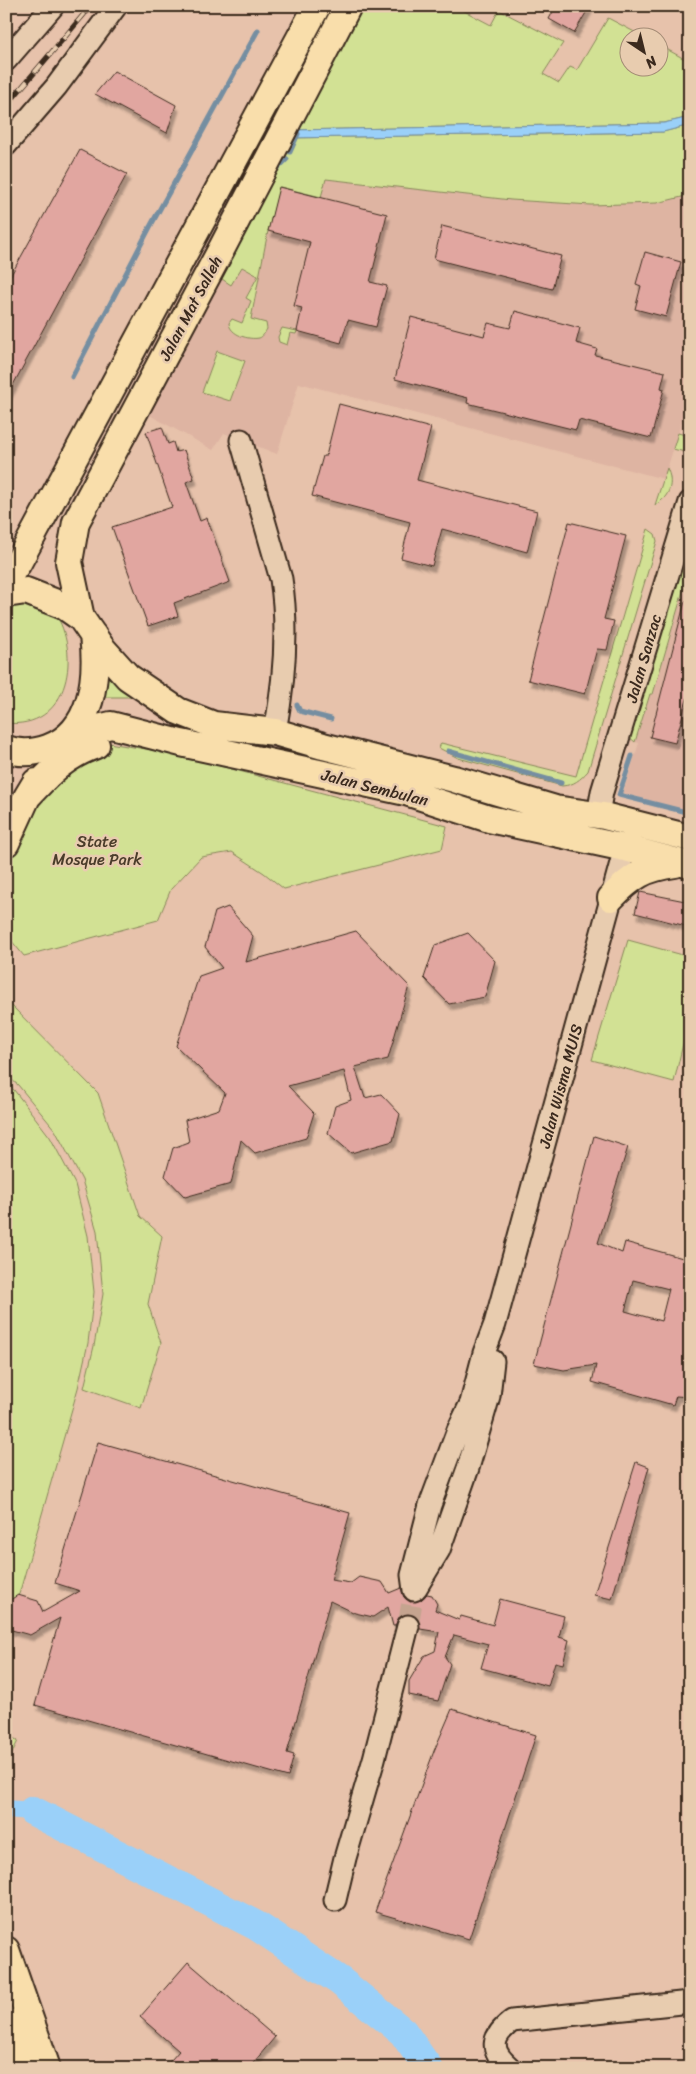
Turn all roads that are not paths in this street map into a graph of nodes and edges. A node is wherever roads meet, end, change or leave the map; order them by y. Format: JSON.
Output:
{"nodes":[{"id":1,"x":53,"y":6,"type":"edge"},
{"id":2,"x":116,"y":6,"type":"edge"},
{"id":3,"x":317,"y":6,"type":"edge"},
{"id":4,"x":348,"y":6,"type":"edge"},
{"id":5,"x":6,"y":60,"type":"edge"},
{"id":6,"x":6,"y":145,"type":"edge"},
{"id":7,"x":241,"y":440,"type":"dead end"},
{"id":8,"x":690,"y":502,"type":"edge"},
{"id":9,"x":10,"y":570,"type":"edge"},
{"id":10,"x":6,"y":594,"type":"edge"},
{"id":11,"x":87,"y":627,"type":"junction"},
{"id":12,"x":275,"y":732,"type":"junction"},
{"id":13,"x":61,"y":743,"type":"junction"},
{"id":14,"x":192,"y":745,"type":"junction"},
{"id":15,"x":6,"y":749,"type":"edge"},
{"id":16,"x":27,"y":797,"type":"junction"},
{"id":17,"x":555,"y":809,"type":"junction"},
{"id":18,"x":598,"y":815,"type":"junction"},
{"id":19,"x":661,"y":829,"type":"junction"},
{"id":20,"x":690,"y":838,"type":"edge"},
{"id":21,"x":6,"y":843,"type":"edge"},
{"id":22,"x":625,"y":848,"type":"junction"},
{"id":23,"x":685,"y":864,"type":"edge"},
{"id":24,"x":611,"y":898,"type":"junction"},
{"id":25,"x":495,"y":1324,"type":"junction"},
{"id":26,"x":408,"y":1626,"type":"tunnel mouth"},
{"id":27,"x":335,"y":1900,"type":"dead end"},
{"id":28,"x":6,"y":1950,"type":"edge"},
{"id":29,"x":690,"y":2002,"type":"edge"},
{"id":30,"x":6,"y":2021,"type":"edge"},
{"id":31,"x":43,"y":2056,"type":"edge"},
{"id":32,"x":24,"y":2068,"type":"edge"},
{"id":33,"x":58,"y":2068,"type":"edge"},
{"id":34,"x":510,"y":2068,"type":"edge"}],
"edges":[{"from":1,"to":5,"type":"street"},
{"from":2,"to":6,"type":"street"},
{"from":3,"to":9,"type":"main road","name":"Jalan Mat Salleh"},
{"from":4,"to":11,"type":"main road","name":"Jalan Mat Salleh"},
{"from":7,"to":12,"type":"street"},
{"from":8,"to":18,"type":"street","name":"Jalan Sanzac"},
{"from":10,"to":11,"type":"main road"},
{"from":11,"to":12,"type":"main road","name":"Jalan Sembulan"},
{"from":11,"to":13,"type":"main road","name":"Jalan Mat Salleh"},
{"from":12,"to":14,"type":"main road"},
{"from":12,"to":17,"type":"main road","name":"Jalan Sembulan"},
{"from":13,"to":14,"type":"main road","name":"Jalan Sembulan"},
{"from":13,"to":15,"type":"main road","name":"Jalan Sembulan"},
{"from":13,"to":16,"type":"main road","name":"Jalan Mat Salleh"},
{"from":14,"to":16,"type":"main road"},
{"from":14,"to":22,"type":"main road","name":"Jalan Sembulan"},
{"from":16,"to":21,"type":"main road"},
{"from":17,"to":18,"type":"main road","name":"Jalan Sembulan"},
{"from":17,"to":22,"type":"main road"},
{"from":18,"to":19,"type":"main road","name":"Jalan Sembulan"},
{"from":19,"to":20,"type":"main road","name":"Jalan Sembulan"},
{"from":19,"to":22,"type":"main road"},
{"from":22,"to":23,"type":"main road","name":"Jalan Sembulan"},
{"from":22,"to":24,"type":"street","name":"Jalan Wisma MUIS"},
{"from":23,"to":24,"type":"main road"},
{"from":24,"to":25,"type":"street","name":"Jalan Wisma MUIS"},
{"from":25,"to":25,"type":"street"},
{"from":26,"to":27,"type":"street"},
{"from":28,"to":31,"type":"main road"},
{"from":29,"to":34,"type":"street"},
{"from":30,"to":32,"type":"main road"},
{"from":31,"to":33,"type":"street"}]}
